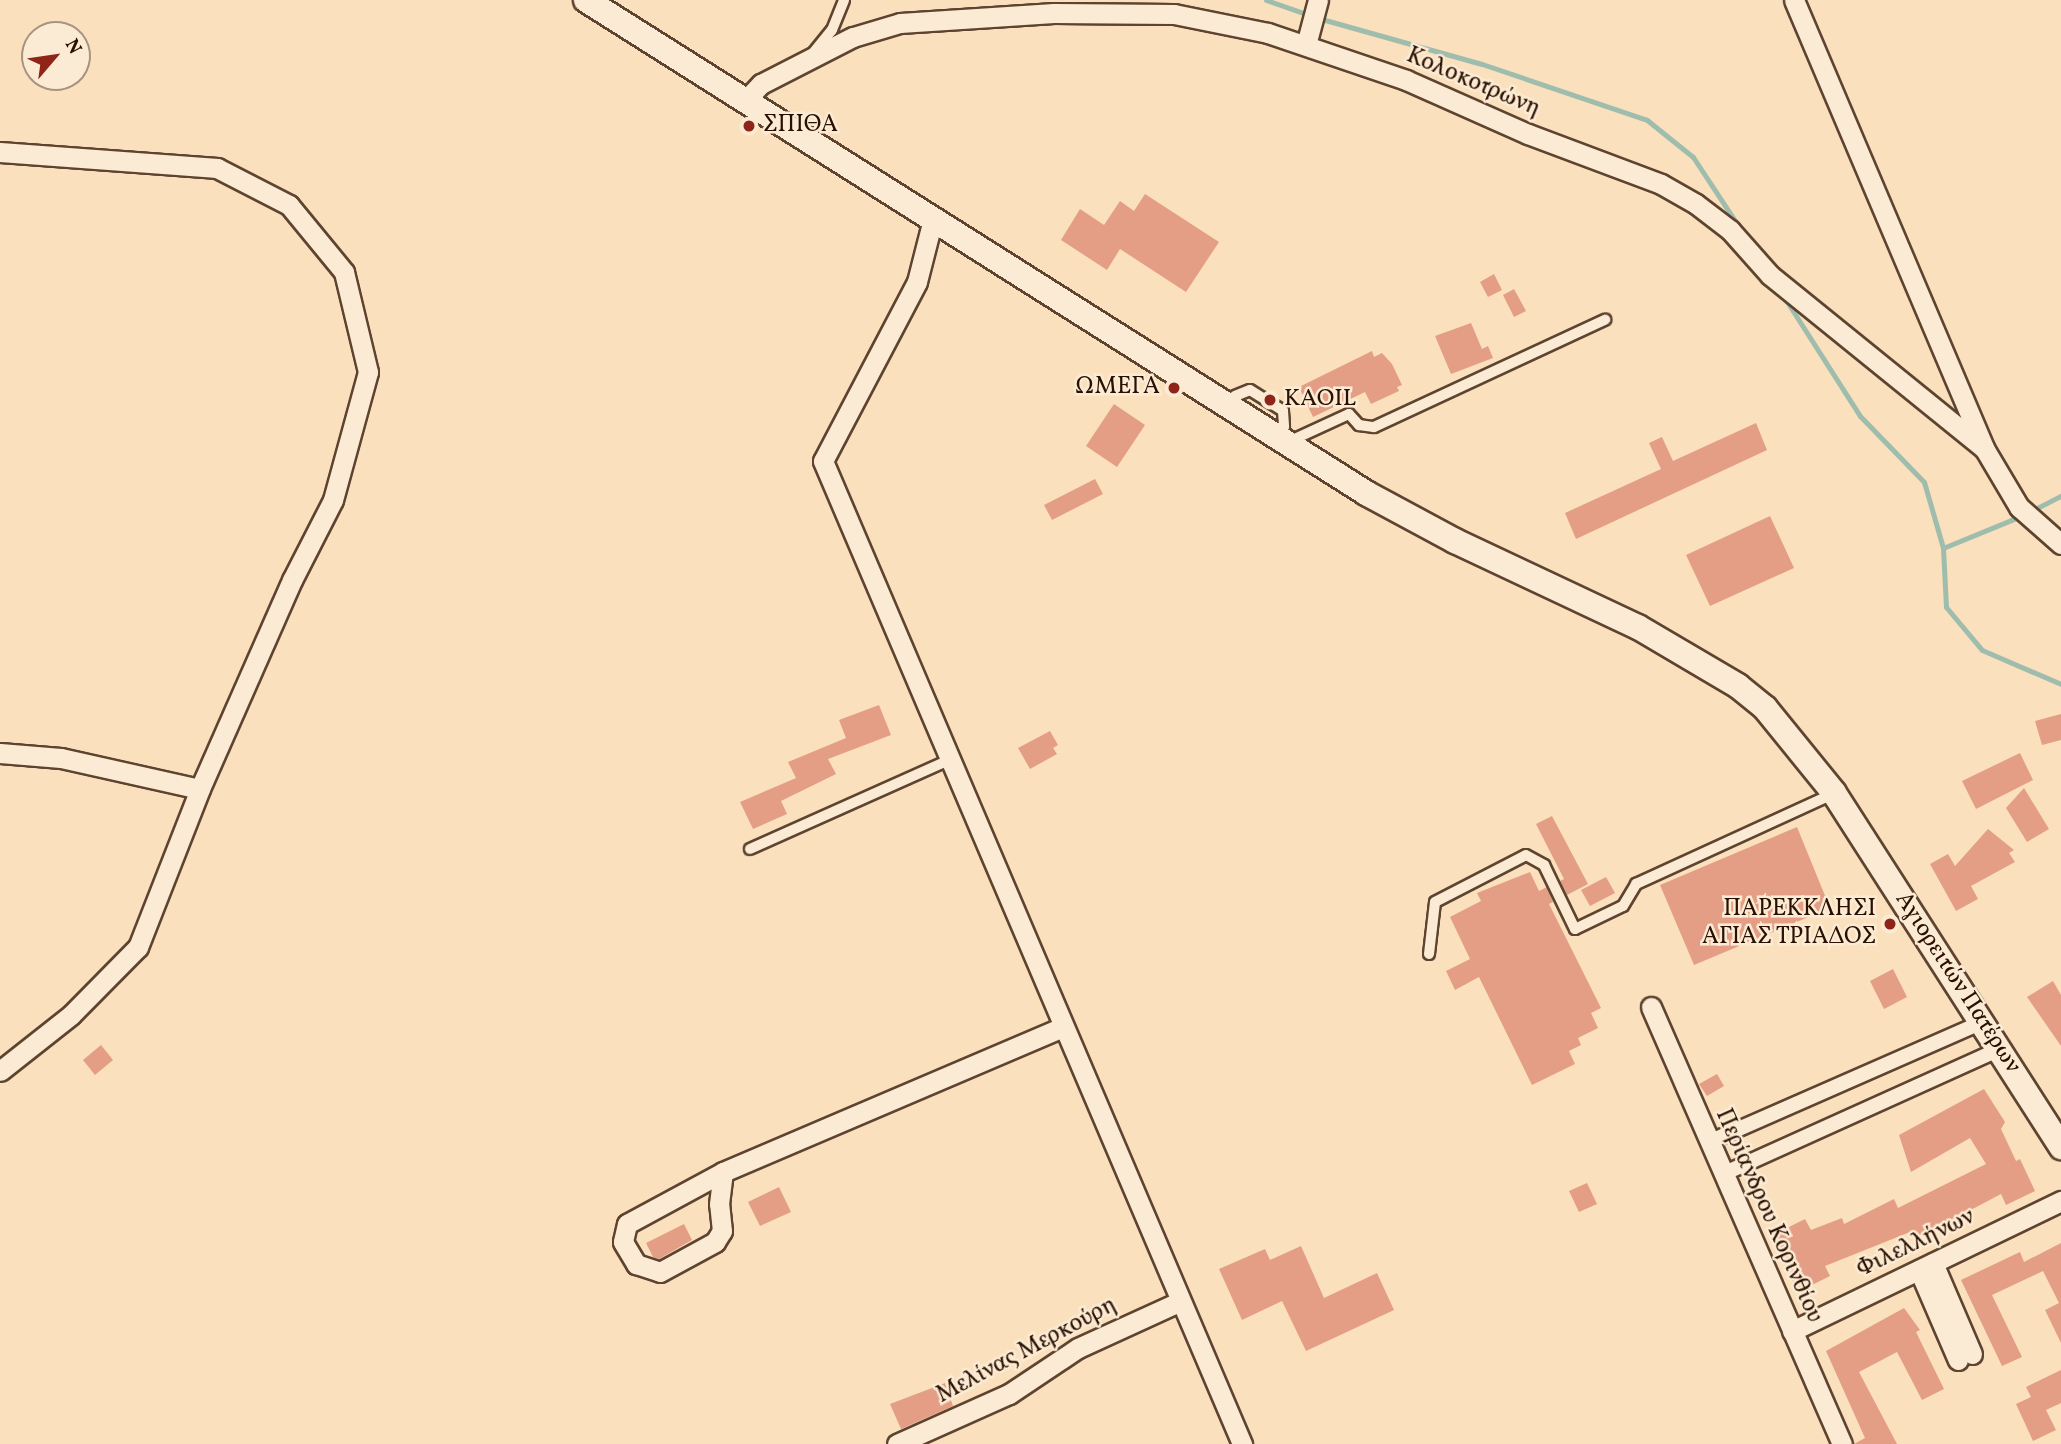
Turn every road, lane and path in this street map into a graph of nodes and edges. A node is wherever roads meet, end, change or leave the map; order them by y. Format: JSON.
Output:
{"nodes":[{"id":1,"x":586,"y":0,"type":"edge"},
{"id":2,"x":1318,"y":0,"type":"edge"},
{"id":3,"x":1794,"y":0,"type":"edge"},
{"id":4,"x":843,"y":1,"type":"edge"},
{"id":5,"x":1307,"y":45,"type":"junction"},
{"id":6,"x":807,"y":61,"type":"junction"},
{"id":7,"x":744,"y":102,"type":"junction"},
{"id":8,"x":0,"y":152,"type":"edge"},
{"id":9,"x":933,"y":219,"type":"junction"},
{"id":10,"x":1605,"y":320,"type":"dead end"},
{"id":11,"x":1235,"y":396,"type":"dead end"},
{"id":12,"x":1284,"y":435,"type":"junction"},
{"id":13,"x":1984,"y":448,"type":"junction"},
{"id":14,"x":2061,"y":544,"type":"edge"},
{"id":15,"x":0,"y":753,"type":"edge"},
{"id":16,"x":949,"y":761,"type":"junction"},
{"id":17,"x":200,"y":789,"type":"junction"},
{"id":18,"x":1834,"y":793,"type":"junction"},
{"id":19,"x":750,"y":849,"type":"dead end"},
{"id":20,"x":1429,"y":954,"type":"dead end"},
{"id":21,"x":1651,"y":1007,"type":"dead end"},
{"id":22,"x":1983,"y":1021,"type":"junction"},
{"id":23,"x":1062,"y":1028,"type":"junction"},
{"id":24,"x":2000,"y":1049,"type":"junction"},
{"id":25,"x":0,"y":1071,"type":"edge"},
{"id":26,"x":1709,"y":1142,"type":"junction"},
{"id":27,"x":2061,"y":1147,"type":"edge"},
{"id":28,"x":723,"y":1172,"type":"junction"},
{"id":29,"x":1723,"y":1174,"type":"junction"},
{"id":30,"x":2061,"y":1202,"type":"edge"},
{"id":31,"x":1926,"y":1266,"type":"junction"},
{"id":32,"x":1179,"y":1302,"type":"junction"},
{"id":33,"x":1792,"y":1331,"type":"junction"},
{"id":34,"x":1965,"y":1357,"type":"dead end"},
{"id":35,"x":897,"y":1444,"type":"edge"},
{"id":36,"x":1242,"y":1444,"type":"edge"},
{"id":37,"x":1842,"y":1444,"type":"edge"}],
"edges":[{"from":1,"to":7,"type":"street","name":"Αγιορειτών Πατέρων"},
{"from":2,"to":5,"type":"street"},
{"from":3,"to":13,"type":"street"},
{"from":4,"to":6,"type":"lane"},
{"from":5,"to":6,"type":"street","name":"Κολοκοτρώνη"},
{"from":5,"to":13,"type":"street","name":"Κολοκοτρώνη"},
{"from":6,"to":7,"type":"street","name":"Κολοκοτρώνη"},
{"from":7,"to":9,"type":"street","name":"Αγιορειτών Πατέρων"},
{"from":8,"to":17,"type":"street"},
{"from":9,"to":12,"type":"street","name":"Αγιορειτών Πατέρων"},
{"from":9,"to":16,"type":"street"},
{"from":10,"to":12,"type":"lane"},
{"from":11,"to":12,"type":"lane"},
{"from":12,"to":18,"type":"street","name":"Αγιορειτών Πατέρων"},
{"from":13,"to":14,"type":"street","name":"Κολοκοτρώνη"},
{"from":15,"to":17,"type":"street"},
{"from":16,"to":19,"type":"lane"},
{"from":16,"to":23,"type":"street"},
{"from":17,"to":25,"type":"street"},
{"from":18,"to":20,"type":"lane"},
{"from":18,"to":22,"type":"street","name":"Αγιορειτών Πατέρων"},
{"from":21,"to":26,"type":"street","name":"Περίανδρου Κορινθίου"},
{"from":22,"to":24,"type":"street","name":"Αγιορειτών Πατέρων"},
{"from":22,"to":26,"type":"street"},
{"from":23,"to":28,"type":"street"},
{"from":23,"to":32,"type":"street"},
{"from":24,"to":27,"type":"street","name":"Αγιορειτών Πατέρων"},
{"from":24,"to":29,"type":"street"},
{"from":26,"to":29,"type":"street","name":"Περίανδρου Κορινθίου"},
{"from":28,"to":28,"type":"street"},
{"from":29,"to":33,"type":"street","name":"Περίανδρου Κορινθίου"},
{"from":30,"to":31,"type":"street","name":"Φιλελλήνων"},
{"from":31,"to":33,"type":"street","name":"Φιλελλήνων"},
{"from":31,"to":34,"type":"street"},
{"from":32,"to":35,"type":"street","name":"Μελίνας Μερκούρη"},
{"from":32,"to":36,"type":"street"},
{"from":33,"to":37,"type":"street","name":"Περίανδρου Κορινθίου"}]}
